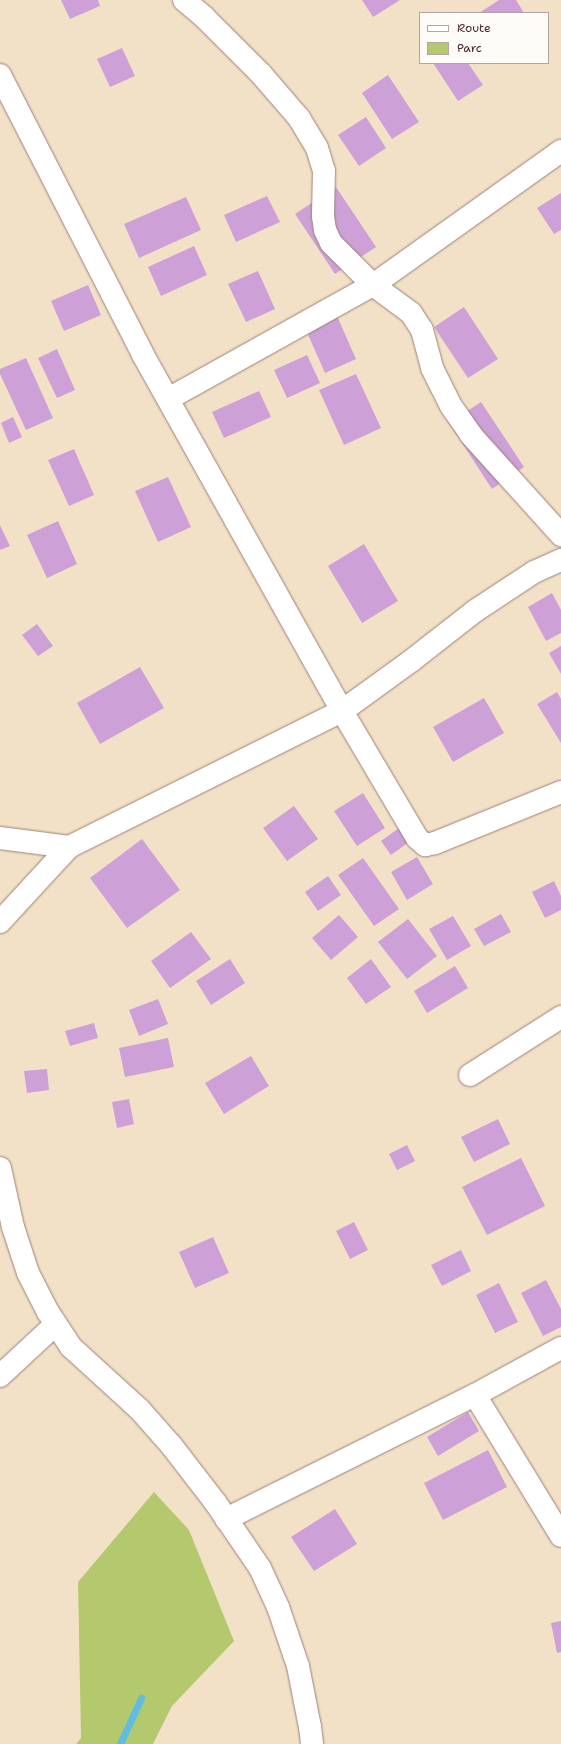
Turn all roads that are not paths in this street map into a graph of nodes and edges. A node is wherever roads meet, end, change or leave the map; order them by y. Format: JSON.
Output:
{"nodes":[{"id":1,"x":184,"y":0,"type":"edge"},
{"id":2,"x":0,"y":75,"type":"edge"},
{"id":3,"x":561,"y":151,"type":"edge"},
{"id":4,"x":374,"y":285,"type":"junction"},
{"id":5,"x":168,"y":399,"type":"junction"},
{"id":6,"x":561,"y":535,"type":"edge"},
{"id":7,"x":561,"y":560,"type":"edge"},
{"id":8,"x":342,"y":712,"type":"junction"},
{"id":9,"x":561,"y":792,"type":"edge"},
{"id":10,"x":0,"y":838,"type":"edge"},
{"id":11,"x":69,"y":848,"type":"junction"},
{"id":12,"x":0,"y":922,"type":"edge"},
{"id":13,"x":561,"y":1017,"type":"edge"},
{"id":14,"x":470,"y":1075,"type":"dead end"},
{"id":15,"x":0,"y":1168,"type":"edge"},
{"id":16,"x":56,"y":1324,"type":"junction"},
{"id":17,"x":561,"y":1348,"type":"edge"},
{"id":18,"x":0,"y":1376,"type":"edge"},
{"id":19,"x":475,"y":1396,"type":"junction"},
{"id":20,"x":226,"y":1519,"type":"junction"},
{"id":21,"x":561,"y":1536,"type":"edge"},
{"id":22,"x":312,"y":1744,"type":"edge"}],
"edges":[{"from":1,"to":4,"type":"street"},
{"from":2,"to":5,"type":"street"},
{"from":3,"to":4,"type":"street"},
{"from":4,"to":5,"type":"street"},
{"from":4,"to":6,"type":"street"},
{"from":5,"to":8,"type":"street"},
{"from":7,"to":8,"type":"street"},
{"from":8,"to":9,"type":"street"},
{"from":8,"to":11,"type":"street"},
{"from":10,"to":11,"type":"street"},
{"from":11,"to":12,"type":"street"},
{"from":13,"to":14,"type":"street"},
{"from":15,"to":16,"type":"street"},
{"from":16,"to":18,"type":"street"},
{"from":16,"to":20,"type":"street"},
{"from":17,"to":19,"type":"street"},
{"from":19,"to":20,"type":"street"},
{"from":19,"to":21,"type":"street"},
{"from":20,"to":22,"type":"street"}]}
